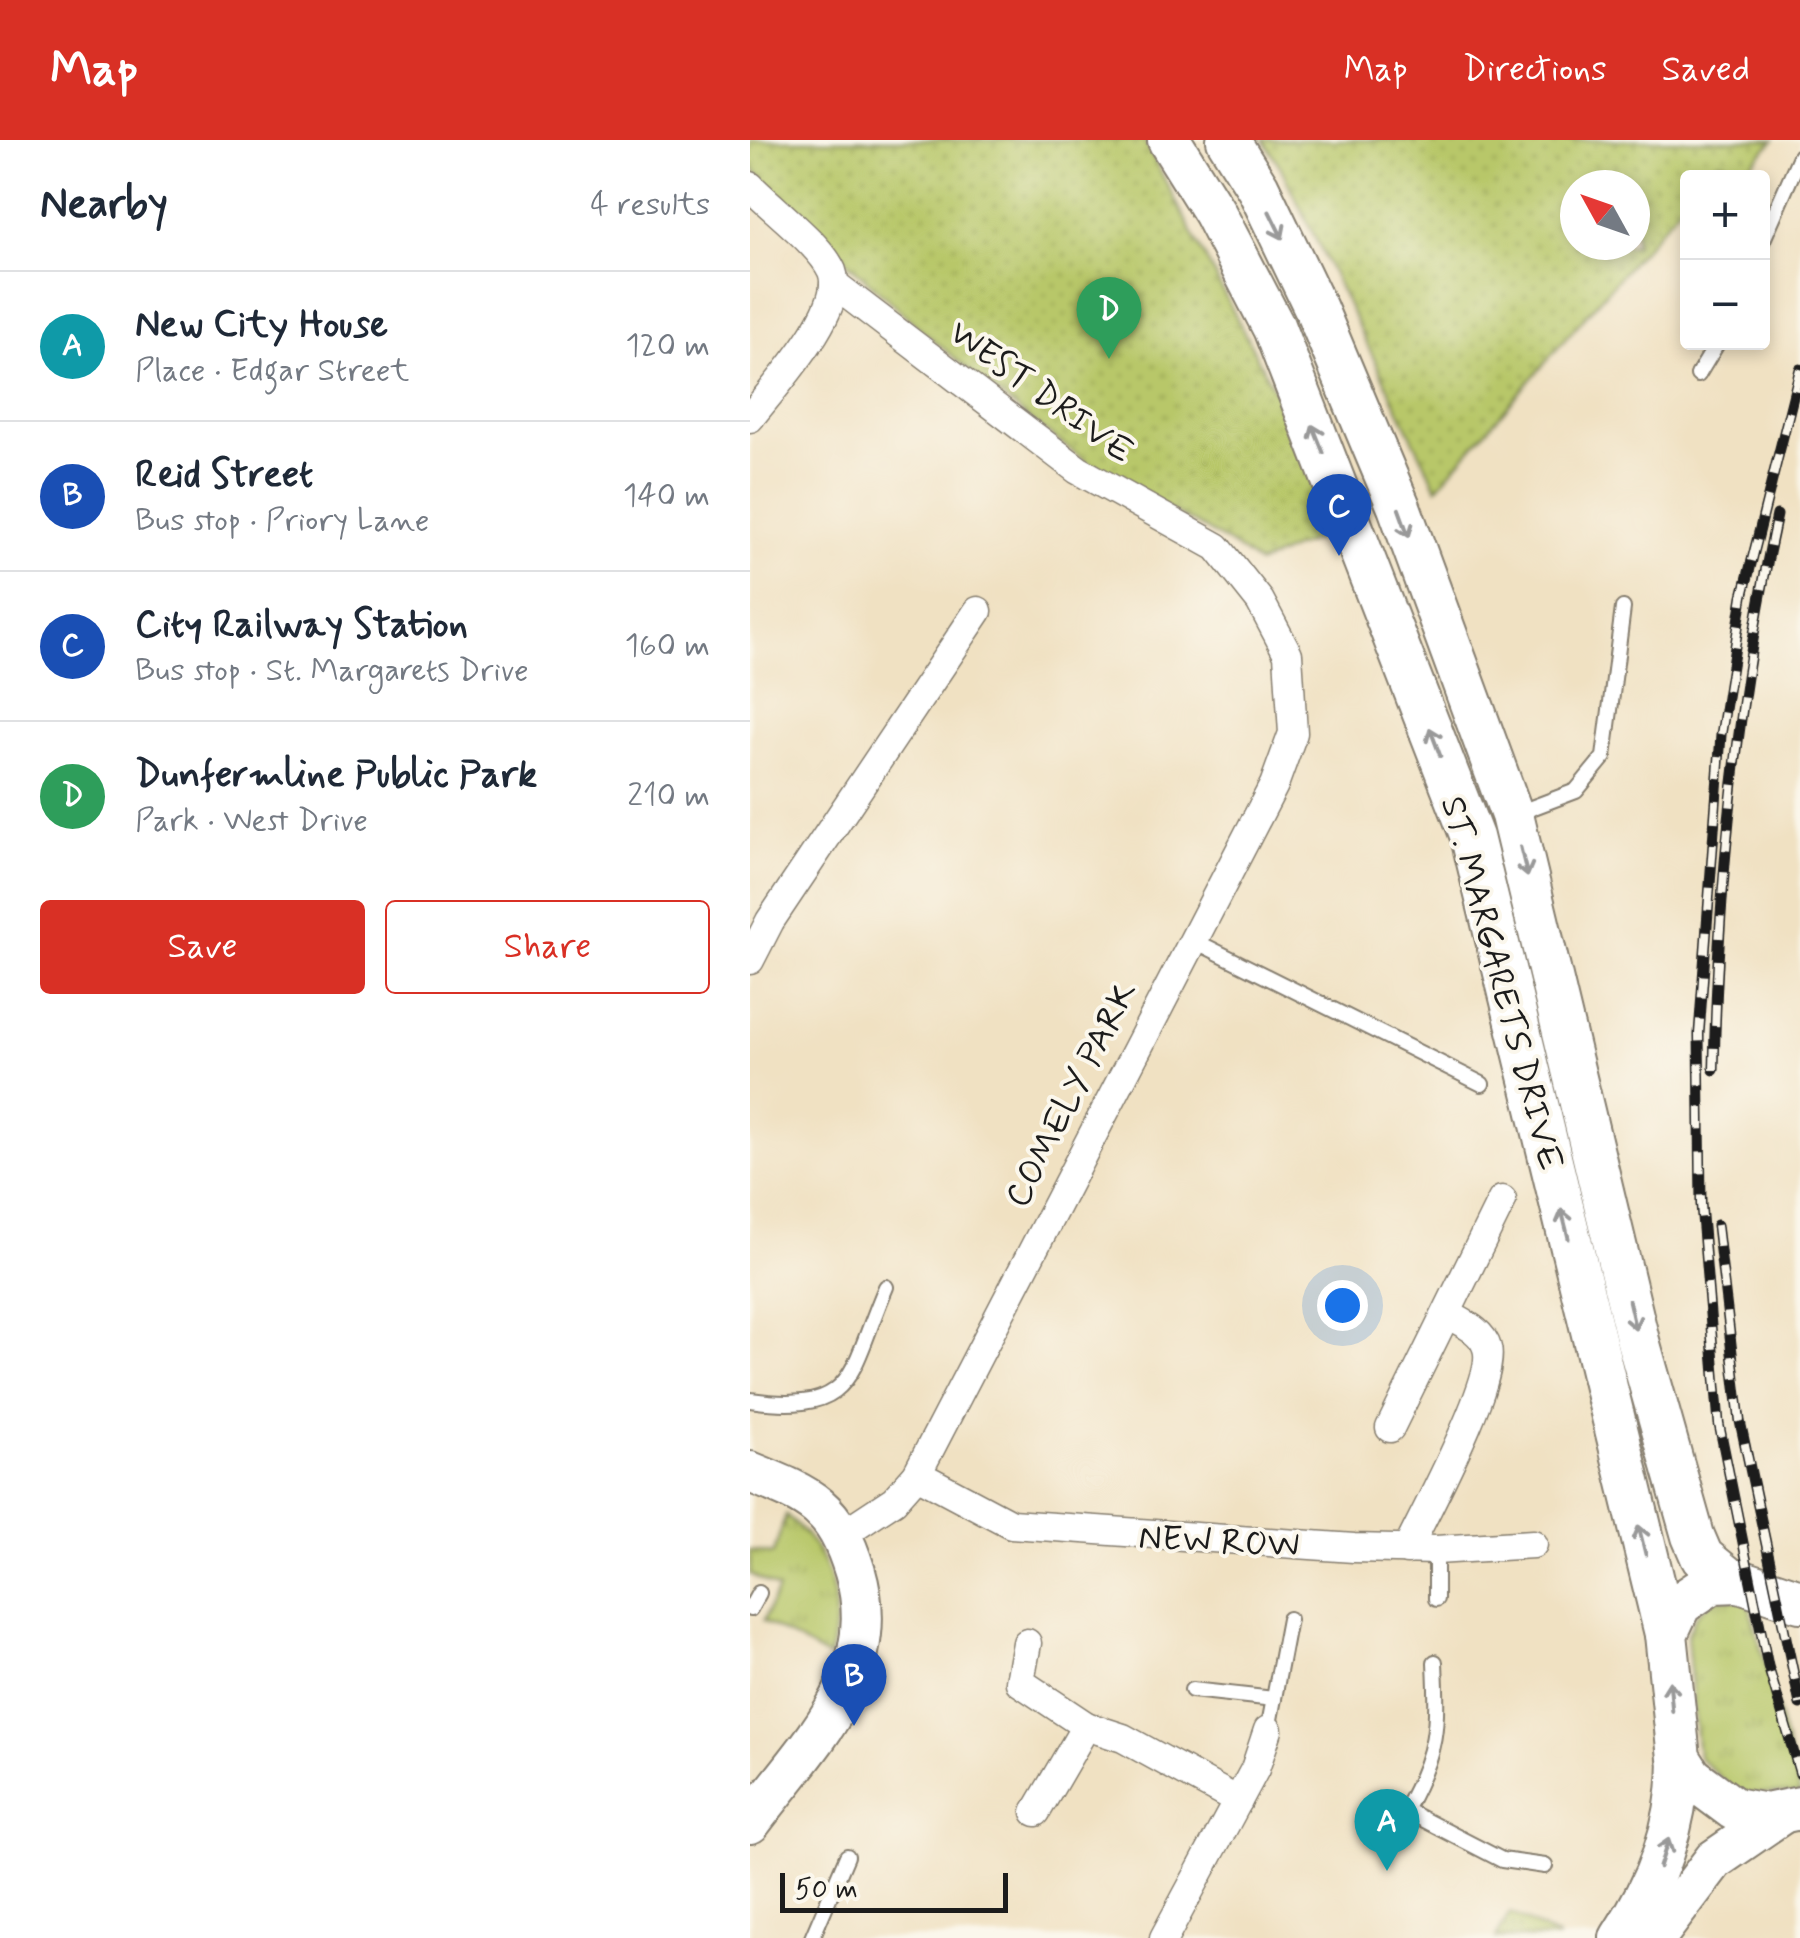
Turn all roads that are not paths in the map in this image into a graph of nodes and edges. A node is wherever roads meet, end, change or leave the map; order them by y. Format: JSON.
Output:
{"nodes":[{"id":1,"x":1169,"y":140,"type":"edge"},
{"id":2,"x":1228,"y":140,"type":"edge"},
{"id":3,"x":1800,"y":156,"type":"edge"},
{"id":4,"x":750,"y":186,"type":"edge"},
{"id":5,"x":1770,"y":224,"type":"edge"},
{"id":6,"x":834,"y":284,"type":"junction"},
{"id":7,"x":1713,"y":350,"type":"edge"},
{"id":8,"x":1698,"y":375,"type":"dead end"},
{"id":9,"x":750,"y":418,"type":"edge"},
{"id":10,"x":1623,"y":608,"type":"dead end"},
{"id":11,"x":978,"y":610,"type":"dead end"},
{"id":12,"x":1288,"y":654,"type":"joint"},
{"id":13,"x":1512,"y":814,"type":"junction"},
{"id":14,"x":1192,"y":940,"type":"junction"},
{"id":15,"x":750,"y":960,"type":"edge"},
{"id":16,"x":1482,"y":1084,"type":"dead end"},
{"id":17,"x":1502,"y":1200,"type":"dead end"},
{"id":18,"x":886,"y":1287,"type":"dead end"},
{"id":19,"x":1447,"y":1314,"type":"junction"},
{"id":20,"x":750,"y":1400,"type":"edge"},
{"id":21,"x":1390,"y":1428,"type":"dead end"},
{"id":22,"x":750,"y":1472,"type":"edge"},
{"id":23,"x":917,"y":1474,"type":"junction"},
{"id":24,"x":844,"y":1533,"type":"junction"},
{"id":25,"x":1534,"y":1544,"type":"dead end"},
{"id":26,"x":1407,"y":1550,"type":"junction"},
{"id":27,"x":1436,"y":1550,"type":"junction"},
{"id":28,"x":1730,"y":1580,"type":"junction"},
{"id":29,"x":760,"y":1593,"type":"dead end"},
{"id":30,"x":1793,"y":1596,"type":"edge"},
{"id":31,"x":1436,"y":1599,"type":"dead end"},
{"id":32,"x":750,"y":1609,"type":"edge"},
{"id":33,"x":1289,"y":1619,"type":"dead end"},
{"id":34,"x":1666,"y":1634,"type":"junction"},
{"id":35,"x":1027,"y":1642,"type":"dead end"},
{"id":36,"x":1436,"y":1662,"type":"dead end"},
{"id":37,"x":1192,"y":1690,"type":"dead end"},
{"id":38,"x":1274,"y":1699,"type":"junction"},
{"id":39,"x":1086,"y":1726,"type":"junction"},
{"id":40,"x":1268,"y":1730,"type":"joint"},
{"id":41,"x":1678,"y":1758,"type":"junction"},
{"id":42,"x":1238,"y":1801,"type":"junction"},
{"id":43,"x":1791,"y":1811,"type":"edge"},
{"id":44,"x":1036,"y":1812,"type":"dead end"},
{"id":45,"x":750,"y":1824,"type":"edge"},
{"id":46,"x":848,"y":1856,"type":"dead end"},
{"id":47,"x":1545,"y":1866,"type":"dead end"},
{"id":48,"x":812,"y":1938,"type":"edge"},
{"id":49,"x":1164,"y":1938,"type":"edge"},
{"id":50,"x":1620,"y":1938,"type":"edge"},
{"id":51,"x":1654,"y":1938,"type":"edge"}],
"edges":[{"from":34,"to":1,"type":"main road","name":"ST. MARGARETS DRIVE","one_way":true},
{"from":2,"to":13,"type":"main road","name":"ST. MARGARETS DRIVE","one_way":true},
{"from":3,"to":5,"type":"lane"},
{"from":4,"to":6,"type":"street","name":"WEST DRIVE"},
{"from":6,"to":9,"type":"street"},
{"from":6,"to":12,"type":"street","name":"WEST DRIVE"},
{"from":7,"to":8,"type":"lane"},
{"from":10,"to":13,"type":"lane"},
{"from":11,"to":15,"type":"street"},
{"from":12,"to":14,"type":"street","name":"COMELY PARK"},
{"from":13,"to":28,"type":"main road","name":"ST. MARGARETS DRIVE","one_way":true},
{"from":14,"to":16,"type":"lane"},
{"from":14,"to":23,"type":"street","name":"COMELY PARK"},
{"from":17,"to":19,"type":"street"},
{"from":18,"to":20,"type":"lane"},
{"from":19,"to":21,"type":"street"},
{"from":19,"to":26,"type":"street"},
{"from":22,"to":24,"type":"street"},
{"from":23,"to":24,"type":"street","name":"COMELY PARK"},
{"from":23,"to":26,"type":"street","name":"NEW ROW"},
{"from":24,"to":45,"type":"street"},
{"from":25,"to":27,"type":"street","name":"NEW ROW"},
{"from":26,"to":27,"type":"street","name":"NEW ROW"},
{"from":27,"to":31,"type":"lane"},
{"from":28,"to":30,"type":"main road"},
{"from":28,"to":34,"type":"main road"},
{"from":29,"to":32,"type":"lane"},
{"from":33,"to":38,"type":"lane"},
{"from":41,"to":34,"type":"main road","name":"ST. MARGARETS DRIVE","one_way":true},
{"from":35,"to":39,"type":"street"},
{"from":36,"to":47,"type":"lane"},
{"from":37,"to":38,"type":"lane"},
{"from":38,"to":40,"type":"lane"},
{"from":39,"to":42,"type":"street"},
{"from":39,"to":44,"type":"street"},
{"from":40,"to":42,"type":"street"},
{"from":41,"to":43,"type":"main road"},
{"from":50,"to":41,"type":"street","one_way":true},
{"from":42,"to":49,"type":"street"},
{"from":43,"to":51,"type":"street"},
{"from":46,"to":48,"type":"lane"}]}
